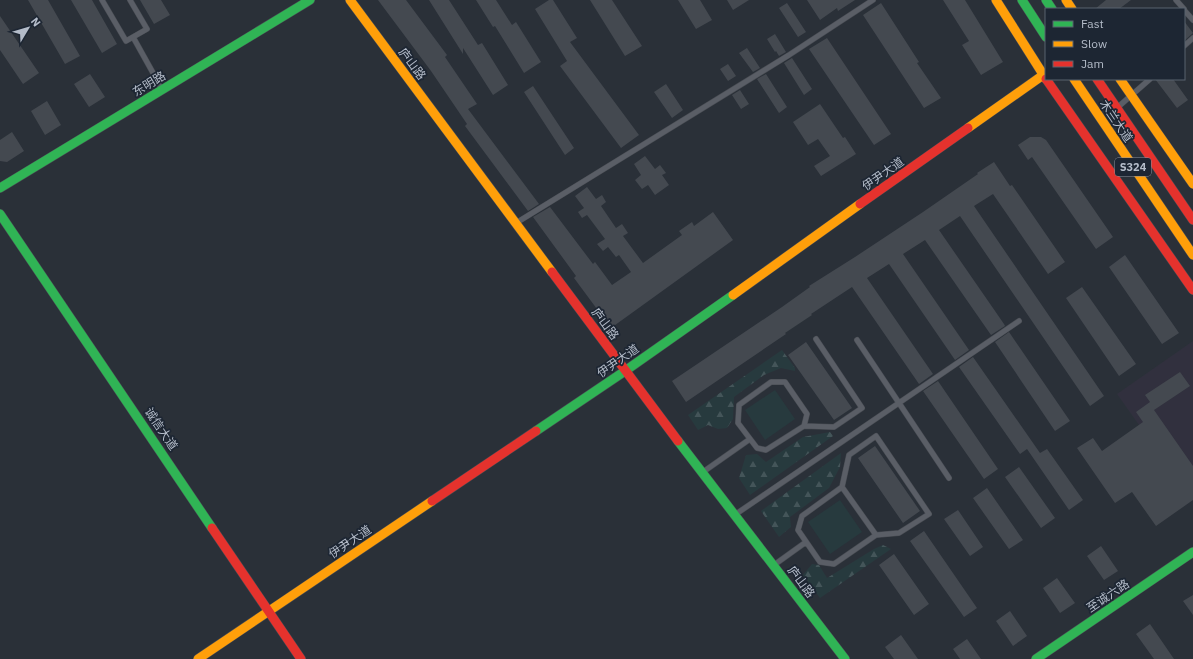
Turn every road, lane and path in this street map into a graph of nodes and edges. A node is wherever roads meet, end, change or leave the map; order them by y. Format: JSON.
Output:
{"nodes":[{"id":1,"x":102,"y":0,"type":"edge"},
{"id":2,"x":130,"y":0,"type":"edge"},
{"id":3,"x":310,"y":0,"type":"edge"},
{"id":4,"x":350,"y":0,"type":"edge"},
{"id":5,"x":873,"y":0,"type":"edge"},
{"id":6,"x":996,"y":0,"type":"edge"},
{"id":7,"x":1022,"y":0,"type":"edge"},
{"id":8,"x":1176,"y":0,"type":"edge"},
{"id":9,"x":1183,"y":8,"type":"edge"},
{"id":10,"x":1185,"y":10,"type":"edge"},
{"id":11,"x":1193,"y":20,"type":"edge"},
{"id":12,"x":1045,"y":36,"type":"edge"},
{"id":13,"x":133,"y":37,"type":"junction"},
{"id":14,"x":1193,"y":38,"type":"edge"},
{"id":15,"x":1185,"y":45,"type":"edge"},
{"id":16,"x":1045,"y":76,"type":"edge"},
{"id":17,"x":1048,"y":80,"type":"edge"},
{"id":18,"x":1075,"y":80,"type":"edge"},
{"id":19,"x":1098,"y":80,"type":"edge"},
{"id":20,"x":1121,"y":80,"type":"edge"},
{"id":21,"x":1149,"y":80,"type":"edge"},
{"id":22,"x":162,"y":90,"type":"junction"},
{"id":23,"x":1131,"y":96,"type":"junction"},
{"id":24,"x":1117,"y":108,"type":"junction"},
{"id":25,"x":1193,"y":184,"type":"edge"},
{"id":26,"x":0,"y":188,"type":"edge"},
{"id":27,"x":0,"y":214,"type":"edge"},
{"id":28,"x":1193,"y":220,"type":"edge"},
{"id":29,"x":516,"y":224,"type":"junction"},
{"id":30,"x":1193,"y":255,"type":"edge"},
{"id":31,"x":1193,"y":290,"type":"edge"},
{"id":32,"x":1019,"y":321,"type":"dead end"},
{"id":33,"x":816,"y":339,"type":"dead end"},
{"id":34,"x":857,"y":340,"type":"dead end"},
{"id":35,"x":625,"y":371,"type":"junction"},
{"id":36,"x":899,"y":403,"type":"junction"},
{"id":37,"x":804,"y":426,"type":"junction"},
{"id":38,"x":750,"y":439,"type":"junction"},
{"id":39,"x":703,"y":472,"type":"junction"},
{"id":40,"x":950,"y":478,"type":"dead end"},
{"id":41,"x":842,"y":487,"type":"junction"},
{"id":42,"x":735,"y":515,"type":"junction"},
{"id":43,"x":876,"y":535,"type":"junction"},
{"id":44,"x":806,"y":542,"type":"junction"},
{"id":45,"x":1193,"y":552,"type":"edge"},
{"id":46,"x":774,"y":565,"type":"junction"},
{"id":47,"x":269,"y":610,"type":"junction"},
{"id":48,"x":198,"y":659,"type":"edge"},
{"id":49,"x":301,"y":659,"type":"edge"},
{"id":50,"x":846,"y":659,"type":"edge"},
{"id":51,"x":1036,"y":659,"type":"edge"}],
"edges":[{"from":1,"to":13,"type":"lane"},
{"from":2,"to":13,"type":"lane"},
{"from":3,"to":22,"type":"main road","name":"东明路"},
{"from":4,"to":29,"type":"main road","name":"庐山路"},
{"from":5,"to":29,"type":"lane"},
{"from":6,"to":16,"type":"main road"},
{"from":7,"to":12,"type":"main road"},
{"from":8,"to":9,"type":"lane"},
{"from":10,"to":11,"type":"lane"},
{"from":13,"to":22,"type":"lane"},
{"from":14,"to":15,"type":"lane"},
{"from":16,"to":35,"type":"main road","name":"伊尹大道"},
{"from":17,"to":31,"type":"main road"},
{"from":18,"to":30,"type":"main road","name":"木兰大道","number":"S324"},
{"from":19,"to":24,"type":"main road","name":"木兰大道","number":"S324"},
{"from":20,"to":23,"type":"main road"},
{"from":21,"to":23,"type":"lane"},
{"from":22,"to":26,"type":"main road","name":"东明路"},
{"from":23,"to":24,"type":"lane"},
{"from":23,"to":25,"type":"main road"},
{"from":24,"to":28,"type":"main road","name":"木兰大道","number":"S324"},
{"from":27,"to":47,"type":"main road","name":"诚信大道"},
{"from":29,"to":35,"type":"main road","name":"庐山路"},
{"from":32,"to":36,"type":"lane"},
{"from":33,"to":37,"type":"lane"},
{"from":34,"to":36,"type":"lane"},
{"from":35,"to":39,"type":"main road","name":"庐山路"},
{"from":35,"to":47,"type":"main road","name":"伊尹大道"},
{"from":36,"to":40,"type":"lane"},
{"from":36,"to":42,"type":"lane"},
{"from":37,"to":38,"type":"lane"},
{"from":37,"to":38,"type":"lane"},
{"from":38,"to":39,"type":"lane"},
{"from":39,"to":42,"type":"main road","name":"庐山路"},
{"from":41,"to":43,"type":"lane"},
{"from":41,"to":43,"type":"lane"},
{"from":41,"to":44,"type":"lane"},
{"from":42,"to":46,"type":"main road","name":"庐山路"},
{"from":43,"to":44,"type":"lane"},
{"from":44,"to":46,"type":"lane"},
{"from":45,"to":51,"type":"main road","name":"至诚六路"},
{"from":46,"to":50,"type":"main road","name":"庐山路"},
{"from":47,"to":48,"type":"main road","name":"伊尹大道"},
{"from":47,"to":49,"type":"main road","name":"诚信大道"}]}
